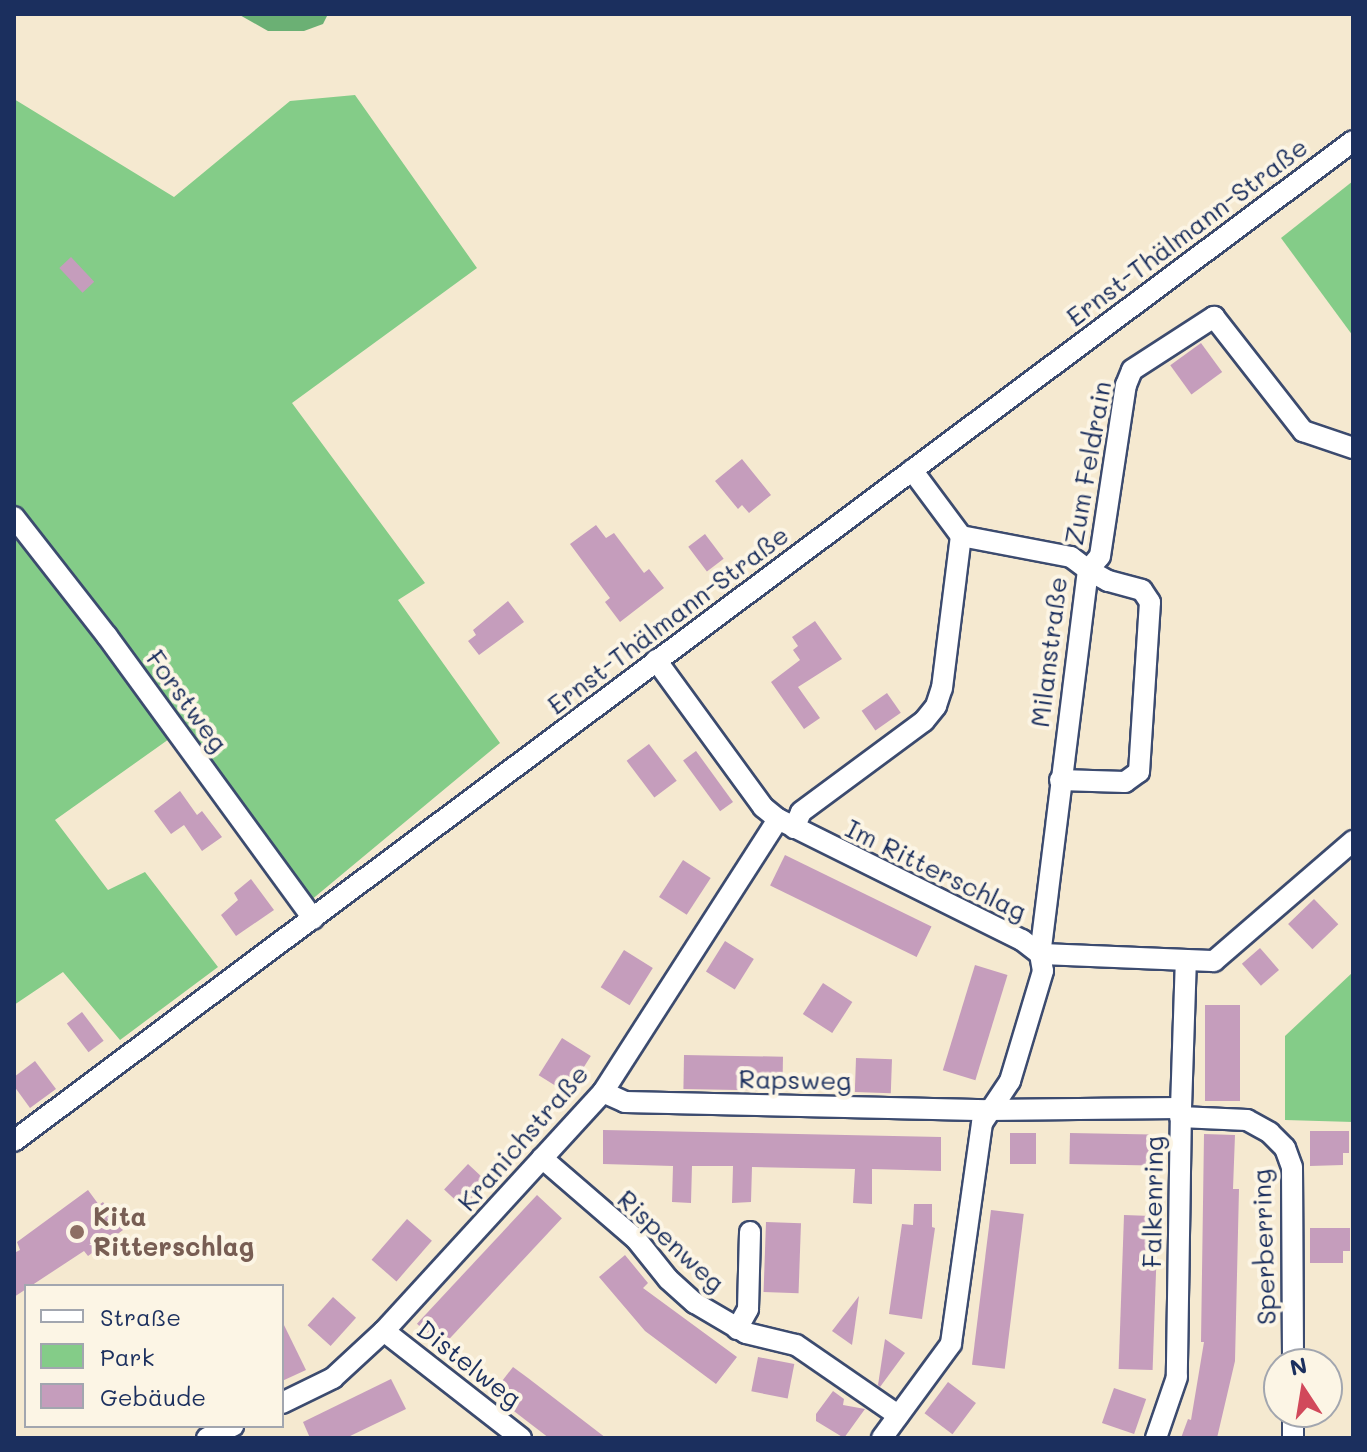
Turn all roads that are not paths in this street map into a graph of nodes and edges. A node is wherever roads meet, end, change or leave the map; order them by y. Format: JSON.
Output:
{"nodes":[{"id":1,"x":1353,"y":141,"type":"edge"},
{"id":2,"x":1353,"y":448,"type":"edge"},
{"id":3,"x":912,"y":470,"type":"junction"},
{"id":4,"x":14,"y":517,"type":"edge"},
{"id":5,"x":961,"y":536,"type":"junction"},
{"id":6,"x":1088,"y":570,"type":"junction"},
{"id":7,"x":656,"y":660,"type":"junction"},
{"id":8,"x":1060,"y":780,"type":"junction"},
{"id":9,"x":786,"y":824,"type":"junction"},
{"id":10,"x":1353,"y":841,"type":"edge"},
{"id":11,"x":313,"y":919,"type":"junction"},
{"id":12,"x":1040,"y":954,"type":"junction"},
{"id":13,"x":1186,"y":960,"type":"junction"},
{"id":14,"x":603,"y":1092,"type":"junction"},
{"id":15,"x":988,"y":1110,"type":"junction"},
{"id":16,"x":1180,"y":1113,"type":"junction"},
{"id":17,"x":14,"y":1141,"type":"edge"},
{"id":18,"x":542,"y":1158,"type":"junction"},
{"id":19,"x":750,"y":1232,"type":"dead end"},
{"id":20,"x":737,"y":1329,"type":"junction"},
{"id":21,"x":384,"y":1331,"type":"junction"},
{"id":22,"x":1293,"y":1348,"type":"edge"},
{"id":23,"x":284,"y":1402,"type":"edge"},
{"id":24,"x":898,"y":1415,"type":"junction"},
{"id":25,"x":229,"y":1428,"type":"edge"},
{"id":26,"x":207,"y":1438,"type":"edge"},
{"id":27,"x":521,"y":1438,"type":"edge"},
{"id":28,"x":882,"y":1438,"type":"edge"},
{"id":29,"x":1156,"y":1438,"type":"edge"}],
"edges":[{"from":1,"to":3,"type":"street","name":"Ernst-Thälmann-Straße"},
{"from":2,"to":6,"type":"street","name":"Zum Feldrain"},
{"from":3,"to":5,"type":"street"},
{"from":3,"to":7,"type":"street","name":"Ernst-Thälmann-Straße"},
{"from":4,"to":11,"type":"street","name":"Forstweg"},
{"from":5,"to":6,"type":"street","name":"Milanstraße"},
{"from":5,"to":9,"type":"street","name":"Kranichstraße"},
{"from":6,"to":8,"type":"street","name":"Milanstraße"},
{"from":6,"to":8,"type":"street"},
{"from":7,"to":9,"type":"street","name":"Im Ritterschlag"},
{"from":7,"to":11,"type":"street","name":"Ernst-Thälmann-Straße"},
{"from":8,"to":12,"type":"street","name":"Milanstraße"},
{"from":9,"to":12,"type":"street","name":"Im Ritterschlag"},
{"from":9,"to":14,"type":"street","name":"Kranichstraße"},
{"from":10,"to":13,"type":"street"},
{"from":11,"to":17,"type":"street","name":"Ernst-Thälmann-Straße"},
{"from":12,"to":13,"type":"street"},
{"from":12,"to":15,"type":"street","name":"Im Ritterschlag"},
{"from":13,"to":16,"type":"street"},
{"from":14,"to":15,"type":"street","name":"Rapsweg"},
{"from":14,"to":18,"type":"street","name":"Kranichstraße"},
{"from":15,"to":16,"type":"street","name":"Falkenring"},
{"from":15,"to":24,"type":"street","name":"Im Ritterschlag"},
{"from":16,"to":22,"type":"street","name":"Sperberring"},
{"from":16,"to":29,"type":"street","name":"Falkenring"},
{"from":18,"to":20,"type":"street","name":"Rispenweg"},
{"from":18,"to":21,"type":"street","name":"Kranichstraße"},
{"from":19,"to":20,"type":"street"},
{"from":20,"to":24,"type":"street","name":"Rispenweg"},
{"from":21,"to":23,"type":"street","name":"Kranichstraße"},
{"from":21,"to":27,"type":"street","name":"Distelweg"},
{"from":24,"to":28,"type":"street","name":"Im Ritterschlag"},
{"from":25,"to":26,"type":"street"}]}
